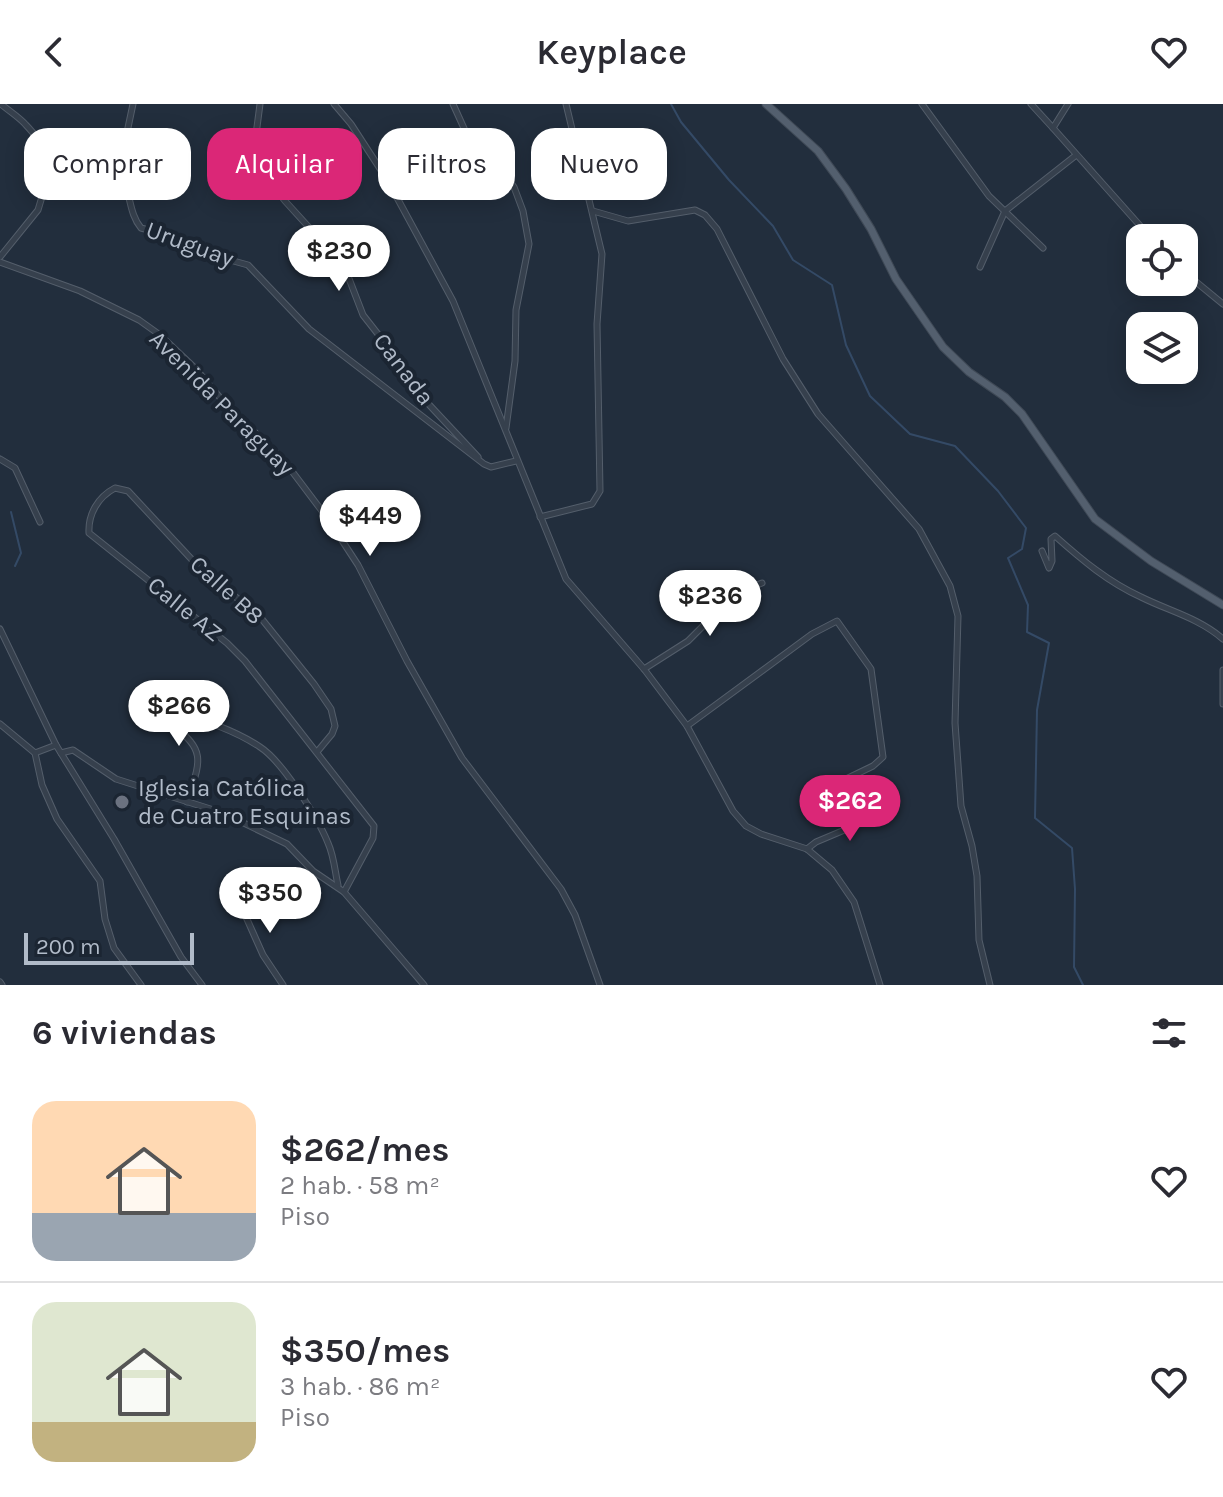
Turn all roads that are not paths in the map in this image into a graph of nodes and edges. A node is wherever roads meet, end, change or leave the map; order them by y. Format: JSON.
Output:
{"nodes":[{"id":1,"x":1,"y":104,"type":"edge"},
{"id":2,"x":133,"y":104,"type":"edge"},
{"id":3,"x":260,"y":104,"type":"edge"},
{"id":4,"x":334,"y":104,"type":"edge"},
{"id":5,"x":453,"y":104,"type":"edge"},
{"id":6,"x":566,"y":104,"type":"edge"},
{"id":7,"x":766,"y":104,"type":"edge"},
{"id":8,"x":922,"y":104,"type":"edge"},
{"id":9,"x":1031,"y":104,"type":"edge"},
{"id":10,"x":1068,"y":104,"type":"edge"},
{"id":11,"x":29,"y":128,"type":"edge"},
{"id":12,"x":128,"y":128,"type":"edge"},
{"id":13,"x":1053,"y":128,"type":"junction"},
{"id":14,"x":1076,"y":156,"type":"junction"},
{"id":15,"x":41,"y":200,"type":"edge"},
{"id":16,"x":128,"y":200,"type":"edge"},
{"id":17,"x":593,"y":211,"type":"junction"},
{"id":18,"x":1005,"y":211,"type":"junction"},
{"id":19,"x":1139,"y":224,"type":"edge"},
{"id":20,"x":1043,"y":248,"type":"dead end"},
{"id":21,"x":0,"y":260,"type":"edge"},
{"id":22,"x":980,"y":267,"type":"dead end"},
{"id":23,"x":1198,"y":283,"type":"edge"},
{"id":24,"x":1223,"y":304,"type":"edge"},
{"id":25,"x":506,"y":432,"type":"junction"},
{"id":26,"x":0,"y":459,"type":"edge"},
{"id":27,"x":516,"y":461,"type":"junction"},
{"id":28,"x":484,"y":464,"type":"junction"},
{"id":29,"x":540,"y":517,"type":"junction"},
{"id":30,"x":40,"y":522,"type":"dead end"},
{"id":31,"x":89,"y":533,"type":"joint"},
{"id":32,"x":1042,"y":551,"type":"dead end"},
{"id":33,"x":762,"y":583,"type":"dead end"},
{"id":34,"x":1223,"y":605,"type":"edge"},
{"id":35,"x":0,"y":629,"type":"edge"},
{"id":36,"x":1223,"y":639,"type":"edge"},
{"id":37,"x":644,"y":669,"type":"junction"},
{"id":38,"x":1223,"y":670,"type":"edge"},
{"id":39,"x":1223,"y":704,"type":"edge"},
{"id":40,"x":0,"y":724,"type":"edge"},
{"id":41,"x":687,"y":726,"type":"junction"},
{"id":42,"x":56,"y":745,"type":"junction"},
{"id":43,"x":317,"y":752,"type":"junction"},
{"id":44,"x":35,"y":753,"type":"junction"},
{"id":45,"x":61,"y":753,"type":"junction"},
{"id":46,"x":844,"y":780,"type":"dead end"},
{"id":47,"x":187,"y":802,"type":"junction"},
{"id":48,"x":880,"y":815,"type":"dead end"},
{"id":49,"x":807,"y":849,"type":"junction"},
{"id":50,"x":338,"y":886,"type":"junction"},
{"id":51,"x":344,"y":892,"type":"junction"},
{"id":52,"x":238,"y":899,"type":"dead end"},
{"id":53,"x":141,"y":985,"type":"edge"},
{"id":54,"x":202,"y":985,"type":"edge"},
{"id":55,"x":283,"y":985,"type":"edge"},
{"id":56,"x":424,"y":985,"type":"edge"},
{"id":57,"x":600,"y":985,"type":"edge"},
{"id":58,"x":880,"y":985,"type":"edge"},
{"id":59,"x":990,"y":985,"type":"edge"}],
"edges":[{"from":1,"to":11,"type":"street"},
{"from":2,"to":12,"type":"street"},
{"from":3,"to":28,"type":"street","name":"Canada"},
{"from":4,"to":25,"type":"street"},
{"from":5,"to":25,"type":"street"},
{"from":6,"to":17,"type":"street"},
{"from":7,"to":34,"type":"main road"},
{"from":8,"to":18,"type":"street"},
{"from":9,"to":13,"type":"street"},
{"from":10,"to":13,"type":"street"},
{"from":13,"to":14,"type":"street"},
{"from":14,"to":18,"type":"street"},
{"from":14,"to":19,"type":"street"},
{"from":15,"to":21,"type":"street"},
{"from":16,"to":28,"type":"street","name":"Uruguay"},
{"from":17,"to":29,"type":"street"},
{"from":17,"to":59,"type":"street"},
{"from":18,"to":20,"type":"street"},
{"from":18,"to":22,"type":"street"},
{"from":21,"to":57,"type":"street","name":"Avenida Paraguay"},
{"from":23,"to":24,"type":"street"},
{"from":25,"to":27,"type":"street"},
{"from":26,"to":30,"type":"street"},
{"from":27,"to":28,"type":"street"},
{"from":27,"to":29,"type":"street"},
{"from":29,"to":37,"type":"street"},
{"from":31,"to":43,"type":"street","name":"Calle AZ"},
{"from":31,"to":43,"type":"street","name":"Calle B8"},
{"from":32,"to":36,"type":"street"},
{"from":33,"to":37,"type":"street"},
{"from":35,"to":42,"type":"street"},
{"from":37,"to":41,"type":"street"},
{"from":38,"to":39,"type":"street"},
{"from":40,"to":44,"type":"street"},
{"from":41,"to":46,"type":"street"},
{"from":41,"to":49,"type":"street"},
{"from":42,"to":44,"type":"street"},
{"from":42,"to":45,"type":"street"},
{"from":43,"to":51,"type":"street","name":"Calle AZ"},
{"from":44,"to":53,"type":"street"},
{"from":45,"to":47,"type":"street"},
{"from":45,"to":54,"type":"street"},
{"from":47,"to":50,"type":"street"},
{"from":47,"to":50,"type":"street"},
{"from":48,"to":49,"type":"street"},
{"from":49,"to":58,"type":"street"},
{"from":50,"to":51,"type":"street"},
{"from":51,"to":56,"type":"street"},
{"from":52,"to":55,"type":"street"}]}
